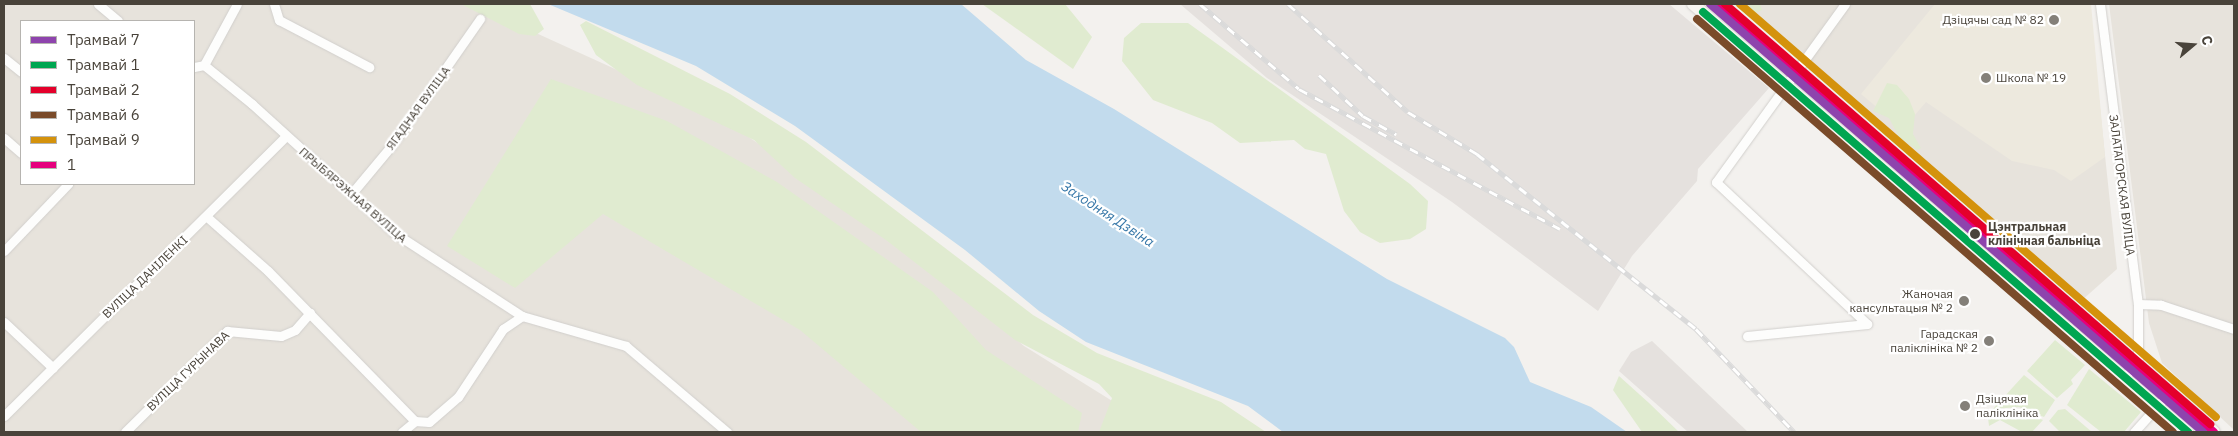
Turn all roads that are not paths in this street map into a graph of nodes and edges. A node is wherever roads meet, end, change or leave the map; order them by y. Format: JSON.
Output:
{"nodes":[{"id":1,"x":98,"y":4,"type":"edge"},
{"id":2,"x":237,"y":4,"type":"edge"},
{"id":3,"x":274,"y":4,"type":"edge"},
{"id":4,"x":1693,"y":4,"type":"edge"},
{"id":5,"x":1718,"y":4,"type":"edge"},
{"id":6,"x":1846,"y":4,"type":"edge"},
{"id":7,"x":2100,"y":4,"type":"edge"},
{"id":8,"x":480,"y":19,"type":"dead end"},
{"id":9,"x":117,"y":20,"type":"edge"},
{"id":10,"x":4,"y":58,"type":"edge"},
{"id":11,"x":204,"y":65,"type":"junction"},
{"id":12,"x":195,"y":67,"type":"edge"},
{"id":13,"x":369,"y":67,"type":"dead end"},
{"id":14,"x":1795,"y":70,"type":"junction"},
{"id":15,"x":20,"y":71,"type":"edge"},
{"id":16,"x":1786,"y":83,"type":"junction"},
{"id":17,"x":286,"y":137,"type":"junction"},
{"id":18,"x":4,"y":138,"type":"edge"},
{"id":19,"x":20,"y":152,"type":"edge"},
{"id":20,"x":63,"y":185,"type":"edge"},
{"id":21,"x":352,"y":193,"type":"junction"},
{"id":22,"x":207,"y":217,"type":"junction"},
{"id":23,"x":4,"y":251,"type":"edge"},
{"id":24,"x":2138,"y":304,"type":"junction"},
{"id":25,"x":2070,"y":309,"type":"junction"},
{"id":26,"x":310,"y":313,"type":"junction"},
{"id":27,"x":522,"y":316,"type":"junction"},
{"id":28,"x":4,"y":322,"type":"edge"},
{"id":29,"x":2059,"y":322,"type":"junction"},
{"id":30,"x":2234,"y":329,"type":"edge"},
{"id":31,"x":1747,"y":336,"type":"dead end"},
{"id":32,"x":2134,"y":365,"type":"junction"},
{"id":33,"x":53,"y":368,"type":"junction"},
{"id":34,"x":2125,"y":378,"type":"junction"},
{"id":35,"x":2168,"y":394,"type":"junction"},
{"id":36,"x":2157,"y":406,"type":"junction"},
{"id":37,"x":4,"y":416,"type":"edge"},
{"id":38,"x":414,"y":421,"type":"junction"},
{"id":39,"x":125,"y":432,"type":"edge"},
{"id":40,"x":402,"y":432,"type":"edge"},
{"id":41,"x":727,"y":432,"type":"edge"},
{"id":42,"x":2134,"y":432,"type":"edge"},
{"id":43,"x":2187,"y":432,"type":"edge"},
{"id":44,"x":2214,"y":432,"type":"edge"}],
"edges":[{"from":1,"to":9,"type":"street"},
{"from":2,"to":11,"type":"street"},
{"from":3,"to":13,"type":"street"},
{"from":4,"to":16,"type":"main road"},
{"from":5,"to":14,"type":"main road"},
{"from":6,"to":14,"type":"street"},
{"from":7,"to":24,"type":"street","name":"ЗАЛАТАГОРСКАЯ ВУЛІЦА"},
{"from":8,"to":21,"type":"street","name":"ЯГАДНАЯ ВУЛІЦА"},
{"from":10,"to":15,"type":"street"},
{"from":11,"to":12,"type":"street"},
{"from":11,"to":17,"type":"street","name":"ПРЫБЯРЭЖНАЯ ВУЛІЦА"},
{"from":14,"to":16,"type":"street"},
{"from":14,"to":25,"type":"main road"},
{"from":16,"to":29,"type":"main road"},
{"from":16,"to":31,"type":"street"},
{"from":17,"to":21,"type":"street","name":"ПРЫБЯРЭЖНАЯ ВУЛІЦА"},
{"from":17,"to":22,"type":"street","name":"ВУЛІЦА ДАНІЛЕНКІ"},
{"from":18,"to":19,"type":"street"},
{"from":20,"to":23,"type":"street"},
{"from":21,"to":27,"type":"street","name":"ПРЫБЯРЭЖНАЯ ВУЛІЦА"},
{"from":22,"to":26,"type":"street"},
{"from":22,"to":33,"type":"street","name":"ВУЛІЦА ДАНІЛЕНКІ"},
{"from":24,"to":30,"type":"street"},
{"from":24,"to":32,"type":"street","name":"ЗАЛАТАГОРСКАЯ ВУЛІЦА"},
{"from":25,"to":29,"type":"street"},
{"from":25,"to":32,"type":"main road"},
{"from":26,"to":38,"type":"street"},
{"from":26,"to":39,"type":"street","name":"ВУЛІЦА ГУРЫНАВА"},
{"from":27,"to":38,"type":"street"},
{"from":27,"to":41,"type":"street","name":"ПРЫБЯРЭЖНАЯ ВУЛІЦА"},
{"from":28,"to":33,"type":"street"},
{"from":29,"to":34,"type":"main road"},
{"from":32,"to":34,"type":"street"},
{"from":32,"to":35,"type":"main road"},
{"from":33,"to":37,"type":"street","name":"ВУЛІЦА ДАНІЛЕНКІ"},
{"from":34,"to":36,"type":"main road"},
{"from":35,"to":36,"type":"street"},
{"from":35,"to":44,"type":"main road"},
{"from":36,"to":42,"type":"street"},
{"from":36,"to":43,"type":"main road"},
{"from":38,"to":40,"type":"street"}]}
